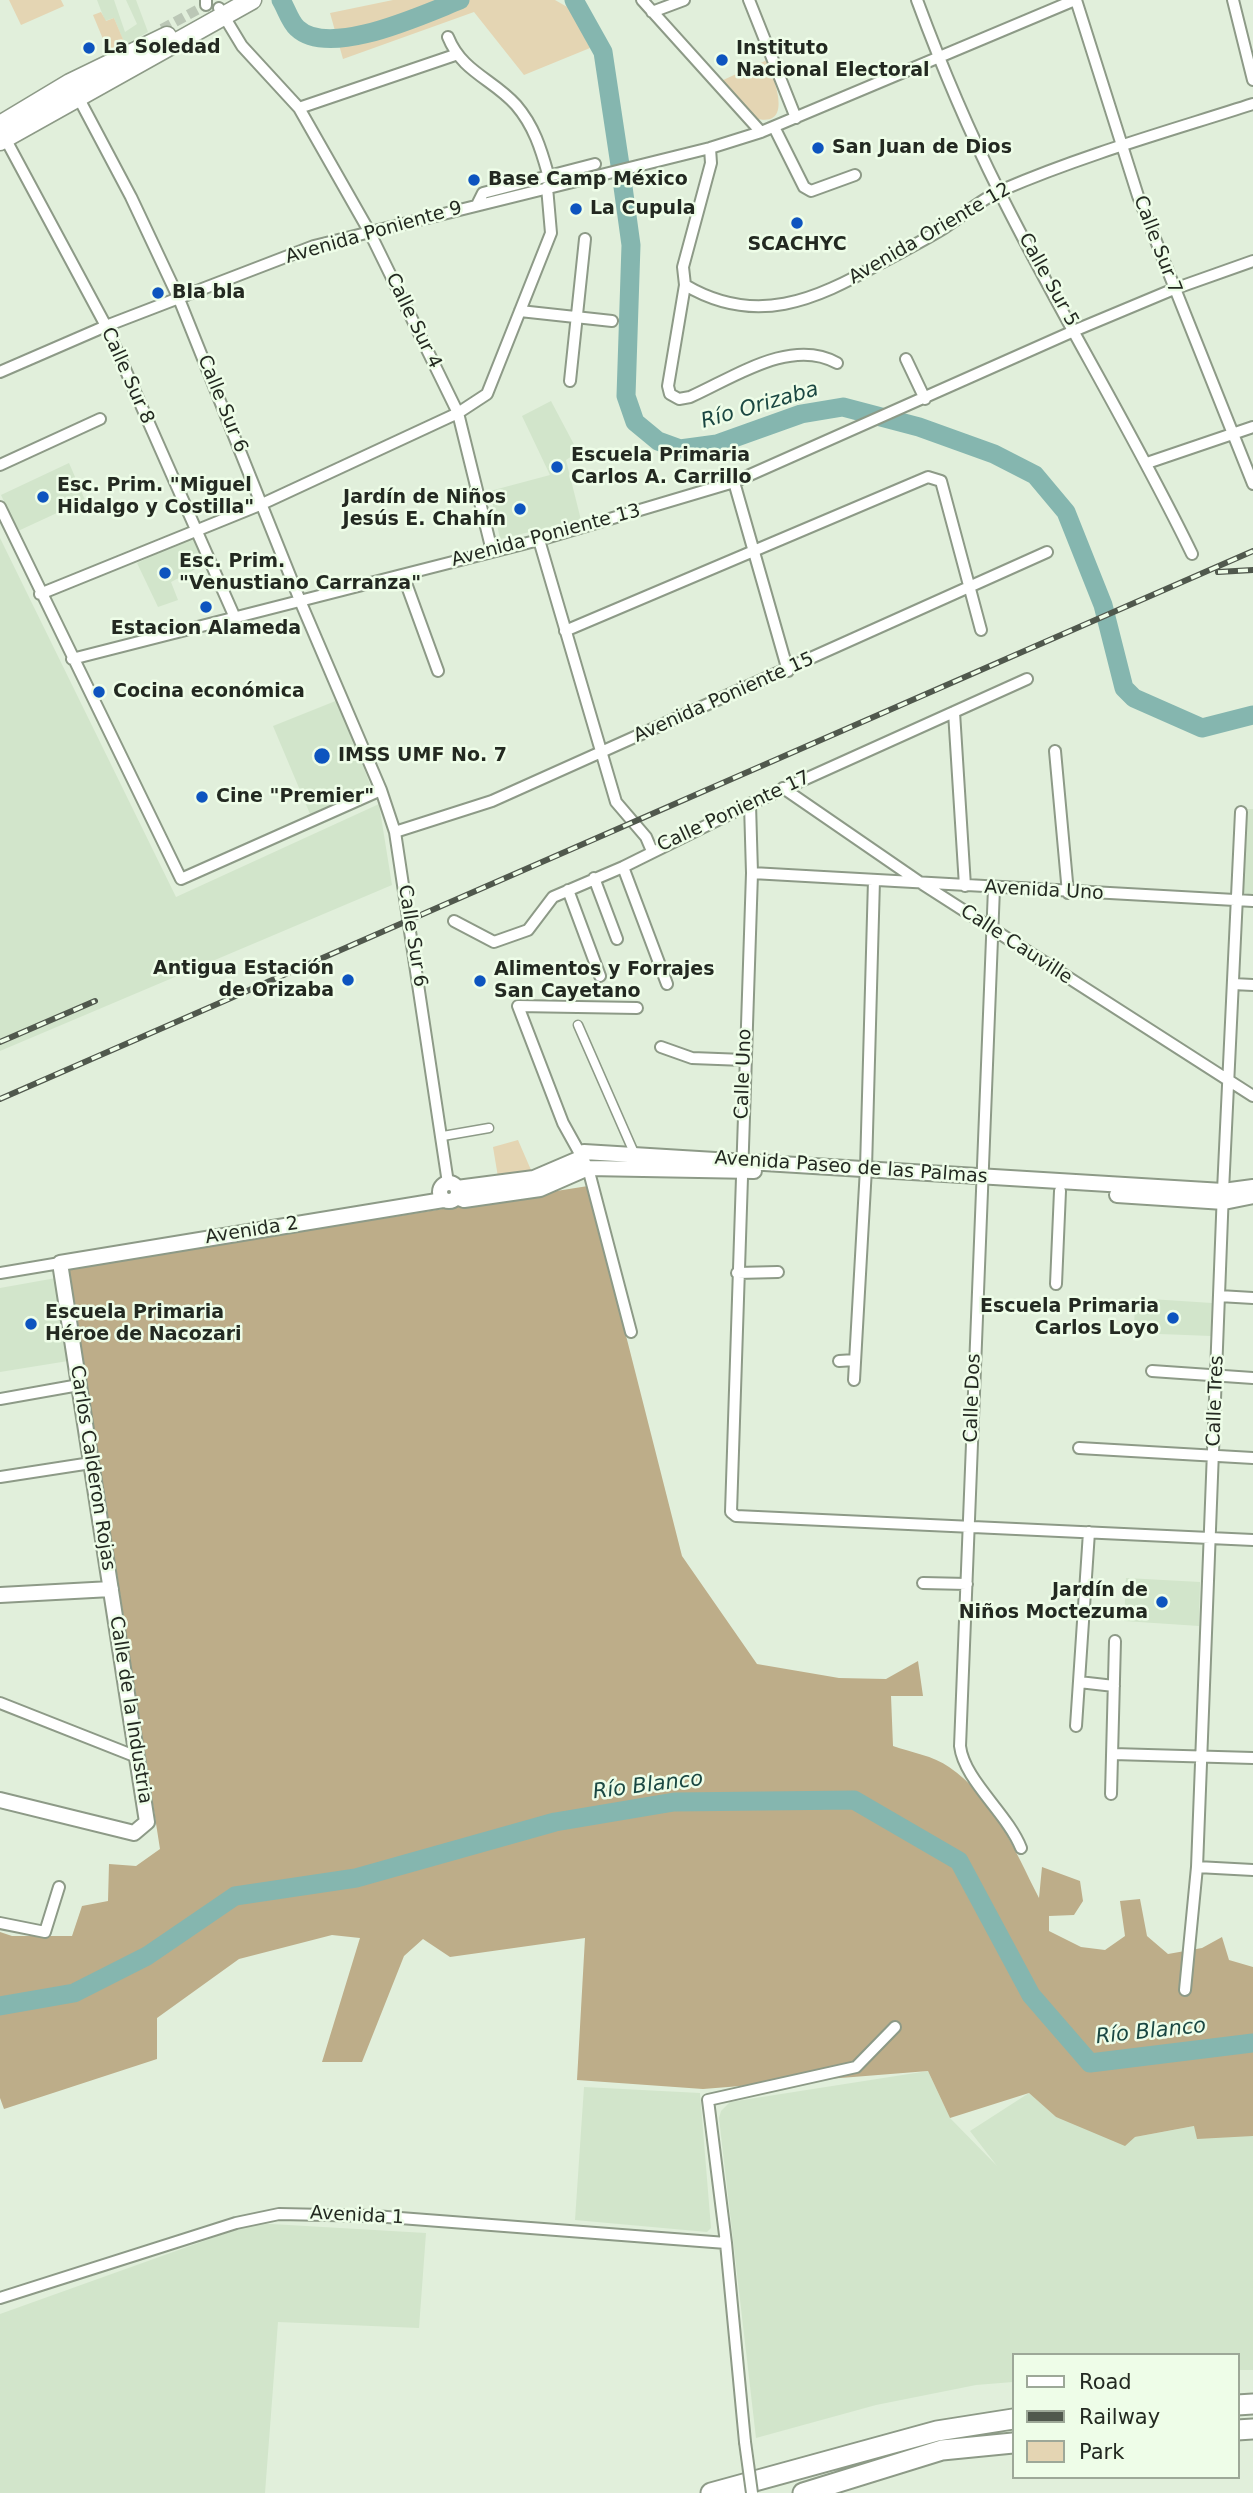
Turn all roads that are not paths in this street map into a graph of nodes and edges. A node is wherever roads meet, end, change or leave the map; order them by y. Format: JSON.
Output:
{"nodes":[{"id":1,"x":642,"y":0,"type":"edge"},
{"id":2,"x":684,"y":0,"type":"edge"},
{"id":3,"x":749,"y":0,"type":"edge"},
{"id":4,"x":917,"y":0,"type":"edge"},
{"id":5,"x":1076,"y":0,"type":"edge"},
{"id":6,"x":1233,"y":0,"type":"edge"},
{"id":7,"x":226,"y":5,"type":"edge"},
{"id":8,"x":652,"y":12,"type":"junction"},
{"id":9,"x":162,"y":29,"type":"tunnel mouth"},
{"id":10,"x":448,"y":37,"type":"dead end"},
{"id":11,"x":136,"y":52,"type":"junction"},
{"id":12,"x":455,"y":55,"type":"junction"},
{"id":13,"x":939,"y":59,"type":"junction"},
{"id":14,"x":1253,"y":80,"type":"edge"},
{"id":15,"x":74,"y":90,"type":"junction"},
{"id":16,"x":1253,"y":104,"type":"edge"},
{"id":17,"x":299,"y":108,"type":"junction"},
{"id":18,"x":796,"y":118,"type":"junction"},
{"id":19,"x":774,"y":127,"type":"junction"},
{"id":20,"x":1,"y":132,"type":"edge"},
{"id":21,"x":761,"y":132,"type":"junction"},
{"id":22,"x":1120,"y":146,"type":"junction"},
{"id":23,"x":710,"y":148,"type":"junction"},
{"id":24,"x":595,"y":164,"type":"dead end"},
{"id":25,"x":548,"y":174,"type":"junction"},
{"id":26,"x":855,"y":175,"type":"dead end"},
{"id":27,"x":547,"y":187,"type":"junction"},
{"id":28,"x":999,"y":191,"type":"junction"},
{"id":29,"x":477,"y":205,"type":"junction"},
{"id":30,"x":369,"y":231,"type":"junction"},
{"id":31,"x":585,"y":239,"type":"dead end"},
{"id":32,"x":1253,"y":261,"type":"edge"},
{"id":33,"x":685,"y":285,"type":"junction"},
{"id":34,"x":1174,"y":289,"type":"junction"},
{"id":35,"x":179,"y":299,"type":"junction"},
{"id":36,"x":520,"y":311,"type":"junction"},
{"id":37,"x":575,"y":317,"type":"junction"},
{"id":38,"x":612,"y":321,"type":"dead end"},
{"id":39,"x":106,"y":326,"type":"junction"},
{"id":40,"x":1076,"y":331,"type":"junction"},
{"id":41,"x":905,"y":359,"type":"dead end"},
{"id":42,"x":837,"y":363,"type":"dead end"},
{"id":43,"x":0,"y":372,"type":"edge"},
{"id":44,"x":570,"y":381,"type":"dead end"},
{"id":45,"x":925,"y":399,"type":"junction"},
{"id":46,"x":458,"y":413,"type":"junction"},
{"id":47,"x":100,"y":419,"type":"dead end"},
{"id":48,"x":1253,"y":427,"type":"edge"},
{"id":49,"x":1233,"y":434,"type":"junction"},
{"id":50,"x":1147,"y":463,"type":"junction"},
{"id":51,"x":0,"y":464,"type":"edge"},
{"id":52,"x":734,"y":482,"type":"junction"},
{"id":53,"x":1253,"y":484,"type":"edge"},
{"id":54,"x":262,"y":504,"type":"junction"},
{"id":55,"x":0,"y":507,"type":"edge"},
{"id":56,"x":194,"y":531,"type":"junction"},
{"id":57,"x":539,"y":540,"type":"junction"},
{"id":58,"x":754,"y":550,"type":"junction"},
{"id":59,"x":492,"y":551,"type":"junction"},
{"id":60,"x":1047,"y":552,"type":"dead end"},
{"id":61,"x":1192,"y":554,"type":"dead end"},
{"id":62,"x":403,"y":575,"type":"junction"},
{"id":63,"x":968,"y":585,"type":"junction"},
{"id":64,"x":40,"y":594,"type":"junction"},
{"id":65,"x":301,"y":603,"type":"junction"},
{"id":66,"x":236,"y":620,"type":"junction"},
{"id":67,"x":981,"y":630,"type":"dead end"},
{"id":68,"x":565,"y":631,"type":"junction"},
{"id":69,"x":72,"y":659,"type":"junction"},
{"id":70,"x":438,"y":671,"type":"dead end"},
{"id":71,"x":788,"y":671,"type":"junction"},
{"id":72,"x":1027,"y":678,"type":"dead end"},
{"id":73,"x":954,"y":712,"type":"junction"},
{"id":74,"x":1055,"y":751,"type":"dead end"},
{"id":75,"x":600,"y":753,"type":"junction"},
{"id":76,"x":783,"y":788,"type":"junction"},
{"id":77,"x":382,"y":790,"type":"junction"},
{"id":78,"x":750,"y":804,"type":"junction"},
{"id":79,"x":1241,"y":812,"type":"dead end"},
{"id":80,"x":395,"y":832,"type":"junction"},
{"id":81,"x":652,"y":851,"type":"junction"},
{"id":82,"x":623,"y":867,"type":"junction"},
{"id":83,"x":752,"y":873,"type":"junction"},
{"id":84,"x":594,"y":878,"type":"junction"},
{"id":85,"x":874,"y":880,"type":"junction"},
{"id":86,"x":921,"y":883,"type":"junction"},
{"id":87,"x":965,"y":886,"type":"junction"},
{"id":88,"x":993,"y":888,"type":"junction"},
{"id":89,"x":568,"y":890,"type":"junction"},
{"id":90,"x":1068,"y":893,"type":"junction"},
{"id":91,"x":1238,"y":900,"type":"junction"},
{"id":92,"x":1253,"y":901,"type":"edge"},
{"id":93,"x":454,"y":921,"type":"dead end"},
{"id":94,"x":991,"y":929,"type":"junction"},
{"id":95,"x":617,"y":939,"type":"dead end"},
{"id":96,"x":600,"y":975,"type":"dead end"},
{"id":97,"x":667,"y":984,"type":"dead end"},
{"id":98,"x":1233,"y":984,"type":"junction"},
{"id":99,"x":1253,"y":985,"type":"edge"},
{"id":100,"x":637,"y":1008,"type":"dead end"},
{"id":101,"x":578,"y":1025,"type":"dead end"},
{"id":102,"x":660,"y":1047,"type":"dead end"},
{"id":103,"x":744,"y":1060,"type":"junction"},
{"id":104,"x":1230,"y":1081,"type":"junction"},
{"id":105,"x":1253,"y":1096,"type":"edge"},
{"id":106,"x":489,"y":1128,"type":"dead end"},
{"id":107,"x":443,"y":1136,"type":"junction"},
{"id":108,"x":635,"y":1155,"type":"junction"},
{"id":109,"x":585,"y":1163,"type":"junction"},
{"id":110,"x":741,"y":1166,"type":"junction"},
{"id":111,"x":865,"y":1172,"type":"junction"},
{"id":112,"x":981,"y":1182,"type":"junction"},
{"id":113,"x":1253,"y":1187,"type":"edge"},
{"id":114,"x":1060,"y":1191,"type":"junction"},
{"id":115,"x":451,"y":1192,"type":"junction"},
{"id":116,"x":1253,"y":1196,"type":"edge"},
{"id":117,"x":1228,"y":1198,"type":"junction"},
{"id":118,"x":1253,"y":1202,"type":"edge"},
{"id":119,"x":60,"y":1263,"type":"junction"},
{"id":120,"x":778,"y":1272,"type":"dead end"},
{"id":121,"x":0,"y":1273,"type":"edge"},
{"id":122,"x":737,"y":1273,"type":"junction"},
{"id":123,"x":1056,"y":1284,"type":"dead end"},
{"id":124,"x":1219,"y":1296,"type":"junction"},
{"id":125,"x":1253,"y":1298,"type":"edge"},
{"id":126,"x":631,"y":1332,"type":"dead end"},
{"id":127,"x":855,"y":1360,"type":"junction"},
{"id":128,"x":839,"y":1361,"type":"dead end"},
{"id":129,"x":1152,"y":1371,"type":"dead end"},
{"id":130,"x":1217,"y":1376,"type":"junction"},
{"id":131,"x":1253,"y":1378,"type":"edge"},
{"id":132,"x":854,"y":1380,"type":"dead end"},
{"id":133,"x":79,"y":1385,"type":"junction"},
{"id":134,"x":0,"y":1399,"type":"edge"},
{"id":135,"x":1079,"y":1448,"type":"dead end"},
{"id":136,"x":1214,"y":1455,"type":"junction"},
{"id":137,"x":1253,"y":1458,"type":"edge"},
{"id":138,"x":91,"y":1462,"type":"junction"},
{"id":139,"x":0,"y":1477,"type":"edge"},
{"id":140,"x":969,"y":1526,"type":"junction"},
{"id":141,"x":1088,"y":1532,"type":"junction"},
{"id":142,"x":1210,"y":1537,"type":"junction"},
{"id":143,"x":1253,"y":1540,"type":"edge"},
{"id":144,"x":923,"y":1583,"type":"dead end"},
{"id":145,"x":967,"y":1584,"type":"junction"},
{"id":146,"x":111,"y":1589,"type":"junction"},
{"id":147,"x":0,"y":1595,"type":"edge"},
{"id":148,"x":1115,"y":1642,"type":"dead end"},
{"id":149,"x":1079,"y":1682,"type":"junction"},
{"id":150,"x":1114,"y":1686,"type":"junction"},
{"id":151,"x":0,"y":1703,"type":"edge"},
{"id":152,"x":1076,"y":1726,"type":"dead end"},
{"id":153,"x":1113,"y":1754,"type":"junction"},
{"id":154,"x":137,"y":1757,"type":"junction"},
{"id":155,"x":1202,"y":1757,"type":"junction"},
{"id":156,"x":1253,"y":1758,"type":"edge"},
{"id":157,"x":1111,"y":1794,"type":"dead end"},
{"id":158,"x":0,"y":1800,"type":"edge"},
{"id":159,"x":1021,"y":1848,"type":"dead end"},
{"id":160,"x":1197,"y":1867,"type":"junction"},
{"id":161,"x":1253,"y":1870,"type":"edge"},
{"id":162,"x":59,"y":1887,"type":"dead end"},
{"id":163,"x":0,"y":1923,"type":"edge"},
{"id":164,"x":1185,"y":1990,"type":"dead end"},
{"id":165,"x":895,"y":2027,"type":"dead end"},
{"id":166,"x":726,"y":2243,"type":"junction"},
{"id":167,"x":0,"y":2298,"type":"edge"},
{"id":168,"x":1012,"y":2419,"type":"edge"},
{"id":169,"x":1012,"y":2443,"type":"edge"},
{"id":170,"x":711,"y":2493,"type":"edge"},
{"id":171,"x":752,"y":2493,"type":"edge"},
{"id":172,"x":803,"y":2493,"type":"edge"}],
"edges":[{"from":1,"to":8,"type":"street"},
{"from":2,"to":8,"type":"street"},
{"from":3,"to":18,"type":"street"},
{"from":4,"to":13,"type":"street","name":"Calle Sur 5"},
{"from":5,"to":13,"type":"street","name":"Avenida Poniente 9"},
{"from":5,"to":22,"type":"street","name":"Calle Sur 7"},
{"from":6,"to":14,"type":"street"},
{"from":7,"to":11,"type":"main road"},
{"from":7,"to":15,"type":"main road"},
{"from":7,"to":17,"type":"street","name":"Calle Sur 4"},
{"from":8,"to":21,"type":"street"},
{"from":9,"to":11,"type":"street"},
{"from":10,"to":12,"type":"street"},
{"from":11,"to":15,"type":"main road"},
{"from":12,"to":17,"type":"street"},
{"from":12,"to":25,"type":"street"},
{"from":13,"to":18,"type":"street","name":"Avenida Poniente 9"},
{"from":13,"to":28,"type":"street","name":"Calle Sur 5"},
{"from":15,"to":20,"type":"main road"},
{"from":15,"to":35,"type":"street","name":"Calle Sur 6"},
{"from":16,"to":22,"type":"street","name":"Avenida Oriente 12"},
{"from":17,"to":30,"type":"street","name":"Calle Sur 4"},
{"from":18,"to":19,"type":"street","name":"Avenida Poniente 9"},
{"from":19,"to":21,"type":"street","name":"Avenida Poniente 9"},
{"from":19,"to":26,"type":"street"},
{"from":20,"to":39,"type":"street","name":"Calle Sur 8"},
{"from":21,"to":23,"type":"street","name":"Avenida Poniente 9"},
{"from":22,"to":28,"type":"street","name":"Avenida Oriente 12"},
{"from":22,"to":34,"type":"street","name":"Calle Sur 7"},
{"from":23,"to":27,"type":"street","name":"Avenida Poniente 9"},
{"from":23,"to":33,"type":"street"},
{"from":24,"to":25,"type":"street"},
{"from":25,"to":29,"type":"street"},
{"from":27,"to":29,"type":"street","name":"Avenida Poniente 9"},
{"from":27,"to":36,"type":"street"},
{"from":28,"to":33,"type":"street","name":"Avenida Oriente 12"},
{"from":28,"to":40,"type":"street","name":"Calle Sur 5"},
{"from":29,"to":30,"type":"street","name":"Avenida Poniente 9"},
{"from":30,"to":35,"type":"street","name":"Avenida Poniente 9"},
{"from":30,"to":46,"type":"street","name":"Calle Sur 4"},
{"from":31,"to":37,"type":"street"},
{"from":32,"to":34,"type":"street","name":"Avenida Poniente 13"},
{"from":33,"to":42,"type":"street"},
{"from":34,"to":40,"type":"street","name":"Avenida Poniente 13"},
{"from":34,"to":49,"type":"street","name":"Calle Sur 7"},
{"from":35,"to":39,"type":"street","name":"Avenida Poniente 9"},
{"from":35,"to":54,"type":"street","name":"Calle Sur 6"},
{"from":36,"to":37,"type":"street"},
{"from":36,"to":46,"type":"street"},
{"from":37,"to":38,"type":"street"},
{"from":37,"to":44,"type":"street"},
{"from":39,"to":43,"type":"street","name":"Avenida Poniente 9"},
{"from":39,"to":56,"type":"street","name":"Calle Sur 8"},
{"from":40,"to":45,"type":"street","name":"Avenida Poniente 13"},
{"from":40,"to":50,"type":"street","name":"Calle Sur 5"},
{"from":41,"to":45,"type":"street"},
{"from":45,"to":52,"type":"street","name":"Avenida Poniente 13"},
{"from":46,"to":54,"type":"street"},
{"from":46,"to":59,"type":"street","name":"Calle Sur 4"},
{"from":47,"to":51,"type":"street"},
{"from":48,"to":49,"type":"street"},
{"from":49,"to":50,"type":"street"},
{"from":49,"to":53,"type":"street","name":"Calle Sur 7"},
{"from":50,"to":61,"type":"street","name":"Calle Sur 5"},
{"from":52,"to":57,"type":"street","name":"Avenida Poniente 13"},
{"from":52,"to":58,"type":"street"},
{"from":54,"to":56,"type":"street"},
{"from":54,"to":65,"type":"street","name":"Calle Sur 6"},
{"from":55,"to":64,"type":"street"},
{"from":56,"to":64,"type":"street"},
{"from":56,"to":66,"type":"street","name":"Calle Sur 8"},
{"from":57,"to":59,"type":"street","name":"Avenida Poniente 13"},
{"from":57,"to":68,"type":"street"},
{"from":58,"to":63,"type":"street"},
{"from":58,"to":68,"type":"street"},
{"from":58,"to":71,"type":"street"},
{"from":59,"to":62,"type":"street","name":"Avenida Poniente 13"},
{"from":60,"to":63,"type":"street","name":"Avenida Poniente 15"},
{"from":62,"to":65,"type":"street","name":"Avenida Poniente 13"},
{"from":62,"to":70,"type":"street"},
{"from":63,"to":67,"type":"street"},
{"from":63,"to":71,"type":"street","name":"Avenida Poniente 15"},
{"from":64,"to":69,"type":"street"},
{"from":65,"to":66,"type":"street","name":"Avenida Poniente 13"},
{"from":65,"to":77,"type":"street","name":"Calle Sur 6"},
{"from":66,"to":69,"type":"street","name":"Avenida Poniente 13"},
{"from":68,"to":75,"type":"street"},
{"from":69,"to":77,"type":"street"},
{"from":71,"to":75,"type":"street","name":"Avenida Poniente 15"},
{"from":72,"to":73,"type":"street","name":"Calle Poniente 17"},
{"from":73,"to":76,"type":"street","name":"Calle Poniente 17"},
{"from":73,"to":87,"type":"street"},
{"from":74,"to":90,"type":"street"},
{"from":75,"to":80,"type":"street","name":"Avenida Poniente 15"},
{"from":75,"to":81,"type":"street"},
{"from":76,"to":78,"type":"street","name":"Calle Poniente 17"},
{"from":76,"to":86,"type":"street","name":"Calle Cauville"},
{"from":77,"to":80,"type":"street","name":"Calle Sur 6"},
{"from":78,"to":81,"type":"street","name":"Calle Poniente 17"},
{"from":78,"to":83,"type":"street","name":"Calle Uno"},
{"from":79,"to":91,"type":"street","name":"Calle Tres"},
{"from":80,"to":107,"type":"street","name":"Calle Sur 6"},
{"from":81,"to":82,"type":"street","name":"Calle Poniente 17"},
{"from":82,"to":84,"type":"street","name":"Calle Poniente 17"},
{"from":82,"to":97,"type":"street"},
{"from":83,"to":85,"type":"street","name":"Avenida Uno"},
{"from":83,"to":103,"type":"street","name":"Calle Uno"},
{"from":84,"to":89,"type":"street","name":"Calle Poniente 17"},
{"from":84,"to":95,"type":"street"},
{"from":85,"to":86,"type":"street","name":"Avenida Uno"},
{"from":85,"to":111,"type":"street"},
{"from":86,"to":87,"type":"street","name":"Avenida Uno"},
{"from":86,"to":94,"type":"street","name":"Calle Cauville"},
{"from":87,"to":88,"type":"street","name":"Avenida Uno"},
{"from":88,"to":90,"type":"street","name":"Avenida Uno"},
{"from":88,"to":94,"type":"street","name":"Calle Dos"},
{"from":89,"to":93,"type":"street","name":"Calle Poniente 17"},
{"from":89,"to":96,"type":"street"},
{"from":90,"to":91,"type":"street","name":"Avenida Uno"},
{"from":91,"to":92,"type":"street","name":"Avenida Uno"},
{"from":91,"to":98,"type":"street","name":"Calle Tres"},
{"from":94,"to":104,"type":"street","name":"Calle Cauville"},
{"from":94,"to":112,"type":"street","name":"Calle Dos"},
{"from":98,"to":99,"type":"street"},
{"from":98,"to":104,"type":"street","name":"Calle Tres"},
{"from":100,"to":109,"type":"street"},
{"from":101,"to":108,"type":"street"},
{"from":102,"to":103,"type":"street"},
{"from":103,"to":110,"type":"street","name":"Calle Uno"},
{"from":104,"to":105,"type":"street","name":"Calle Cauville"},
{"from":104,"to":117,"type":"street","name":"Calle Tres"},
{"from":106,"to":107,"type":"street"},
{"from":107,"to":115,"type":"street","name":"Calle Sur 6"},
{"from":108,"to":109,"type":"street","name":"Avenida Paseo de las Palmas"},
{"from":108,"to":110,"type":"street","name":"Avenida Paseo de las Palmas"},
{"from":109,"to":110,"type":"street","name":"Avenida Paseo de las Palmas"},
{"from":109,"to":115,"type":"street","name":"Avenida Paseo de las Palmas"},
{"from":109,"to":126,"type":"street"},
{"from":110,"to":111,"type":"street","name":"Avenida Paseo de las Palmas"},
{"from":110,"to":122,"type":"street","name":"Calle Uno"},
{"from":111,"to":112,"type":"street","name":"Avenida Paseo de las Palmas"},
{"from":111,"to":127,"type":"street"},
{"from":112,"to":114,"type":"street","name":"Avenida Paseo de las Palmas"},
{"from":112,"to":117,"type":"street","name":"Avenida Paseo de las Palmas"},
{"from":112,"to":140,"type":"street","name":"Calle Dos"},
{"from":113,"to":117,"type":"street","name":"Avenida Paseo de las Palmas"},
{"from":114,"to":117,"type":"street","name":"Avenida Paseo de las Palmas"},
{"from":114,"to":123,"type":"street"},
{"from":115,"to":119,"type":"street","name":"Avenida 2"},
{"from":116,"to":117,"type":"street","name":"Avenida Paseo de las Palmas"},
{"from":117,"to":118,"type":"street"},
{"from":117,"to":124,"type":"street","name":"Calle Tres"},
{"from":119,"to":121,"type":"street"},
{"from":119,"to":133,"type":"street","name":"Carlos Calderon Rojas"},
{"from":120,"to":122,"type":"street"},
{"from":122,"to":140,"type":"street","name":"Calle Uno"},
{"from":124,"to":125,"type":"street"},
{"from":124,"to":130,"type":"street","name":"Calle Tres"},
{"from":127,"to":128,"type":"street"},
{"from":127,"to":132,"type":"street"},
{"from":129,"to":130,"type":"street"},
{"from":130,"to":131,"type":"street"},
{"from":130,"to":136,"type":"street","name":"Calle Tres"},
{"from":133,"to":134,"type":"street"},
{"from":133,"to":138,"type":"street","name":"Carlos Calderon Rojas"},
{"from":135,"to":136,"type":"street"},
{"from":136,"to":137,"type":"street"},
{"from":136,"to":142,"type":"street","name":"Calle Tres"},
{"from":138,"to":139,"type":"street"},
{"from":138,"to":146,"type":"street","name":"Carlos Calderon Rojas"},
{"from":140,"to":141,"type":"street"},
{"from":140,"to":145,"type":"street","name":"Calle Dos"},
{"from":141,"to":142,"type":"street"},
{"from":141,"to":149,"type":"street"},
{"from":142,"to":143,"type":"street"},
{"from":142,"to":155,"type":"street","name":"Calle Tres"},
{"from":144,"to":145,"type":"street"},
{"from":145,"to":159,"type":"street","name":"Calle Dos"},
{"from":146,"to":147,"type":"street"},
{"from":146,"to":154,"type":"street","name":"Calle de la Industria"},
{"from":148,"to":150,"type":"street"},
{"from":149,"to":150,"type":"street"},
{"from":149,"to":152,"type":"street"},
{"from":150,"to":153,"type":"street"},
{"from":151,"to":154,"type":"street"},
{"from":153,"to":155,"type":"street"},
{"from":153,"to":157,"type":"street"},
{"from":154,"to":158,"type":"street","name":"Calle de la Industria"},
{"from":155,"to":156,"type":"street"},
{"from":155,"to":160,"type":"street","name":"Calle Tres"},
{"from":160,"to":161,"type":"street"},
{"from":160,"to":164,"type":"street","name":"Calle Tres"},
{"from":162,"to":163,"type":"street"},
{"from":165,"to":166,"type":"street"},
{"from":166,"to":167,"type":"street","name":"Avenida 1"},
{"from":166,"to":171,"type":"street","bridge":true},
{"from":168,"to":170,"type":"highway"},
{"from":169,"to":172,"type":"highway"}]}
